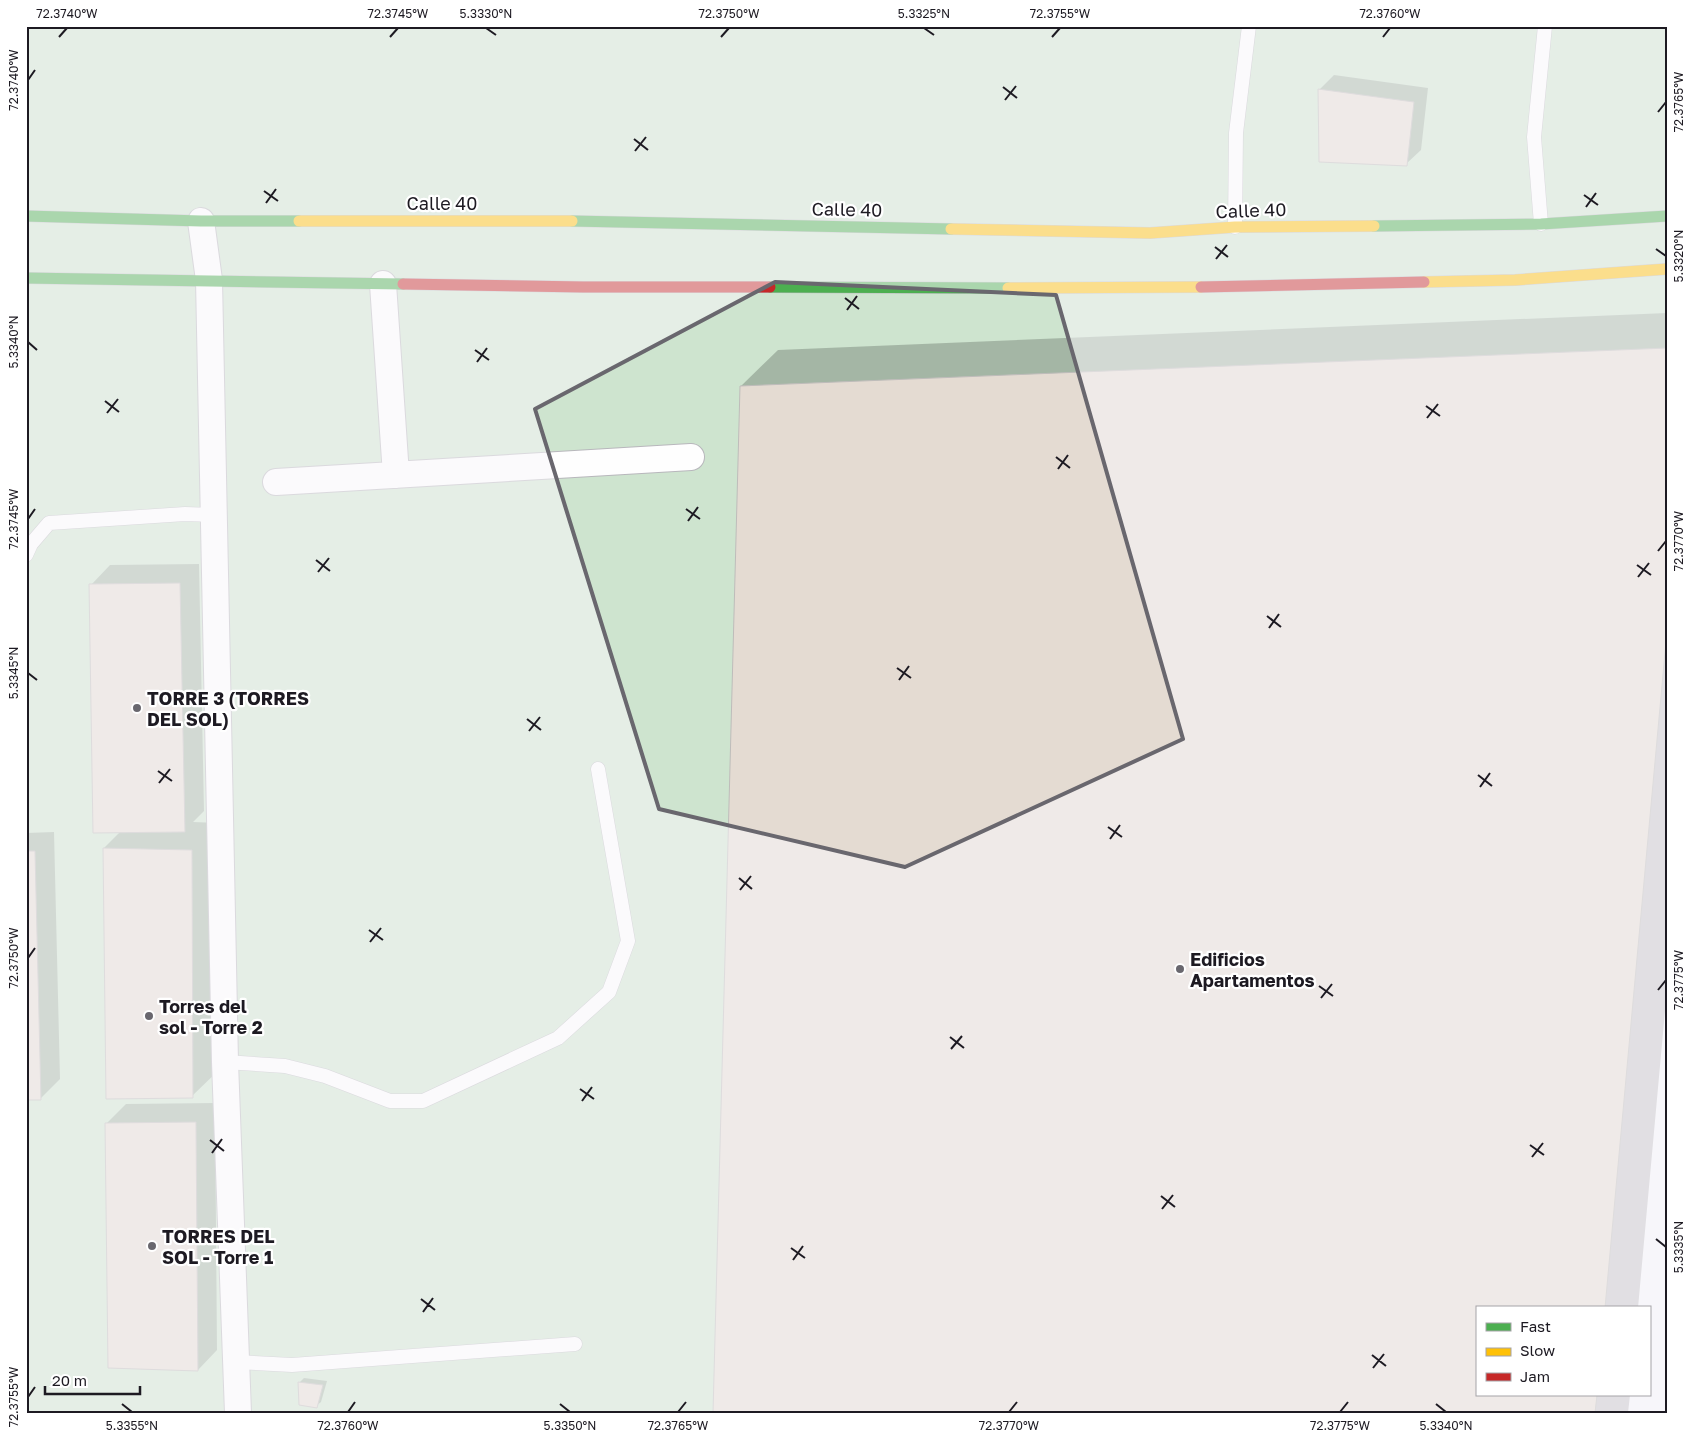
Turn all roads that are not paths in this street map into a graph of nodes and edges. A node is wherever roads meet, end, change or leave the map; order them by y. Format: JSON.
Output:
{"nodes":[{"id":1,"x":1249,"y":26,"type":"edge"},
{"id":2,"x":1545,"y":26,"type":"edge"},
{"id":3,"x":26,"y":216,"type":"edge"},
{"id":4,"x":1667,"y":216,"type":"edge"},
{"id":5,"x":201,"y":220,"type":"junction"},
{"id":6,"x":1541,"y":224,"type":"junction"},
{"id":7,"x":1235,"y":227,"type":"junction"},
{"id":8,"x":1667,"y":269,"type":"edge"},
{"id":9,"x":26,"y":278,"type":"edge"},
{"id":10,"x":209,"y":280,"type":"junction"},
{"id":11,"x":383,"y":284,"type":"junction"},
{"id":12,"x":691,"y":457,"type":"dead end"},
{"id":13,"x":396,"y":475,"type":"junction"},
{"id":14,"x":276,"y":482,"type":"dead end"},
{"id":15,"x":214,"y":515,"type":"junction"},
{"id":16,"x":26,"y":555,"type":"edge"},
{"id":17,"x":598,"y":769,"type":"dead end"},
{"id":18,"x":225,"y":1062,"type":"junction"},
{"id":19,"x":575,"y":1344,"type":"dead end"},
{"id":20,"x":236,"y":1362,"type":"junction"},
{"id":21,"x":238,"y":1413,"type":"edge"}],
"edges":[{"from":1,"to":7,"type":"lane"},
{"from":2,"to":6,"type":"lane"},
{"from":3,"to":5,"type":"main road","name":"Calle 40"},
{"from":4,"to":6,"type":"main road","name":"Calle 40"},
{"from":5,"to":7,"type":"main road","name":"Calle 40"},
{"from":5,"to":10,"type":"street"},
{"from":6,"to":7,"type":"main road","name":"Calle 40"},
{"from":8,"to":11,"type":"main road"},
{"from":9,"to":10,"type":"main road"},
{"from":10,"to":11,"type":"main road"},
{"from":10,"to":15,"type":"street"},
{"from":11,"to":13,"type":"street"},
{"from":12,"to":13,"type":"street"},
{"from":13,"to":14,"type":"street"},
{"from":15,"to":16,"type":"lane"},
{"from":15,"to":18,"type":"street"},
{"from":17,"to":18,"type":"lane"},
{"from":18,"to":20,"type":"street"},
{"from":19,"to":20,"type":"lane"},
{"from":20,"to":21,"type":"street"}]}
